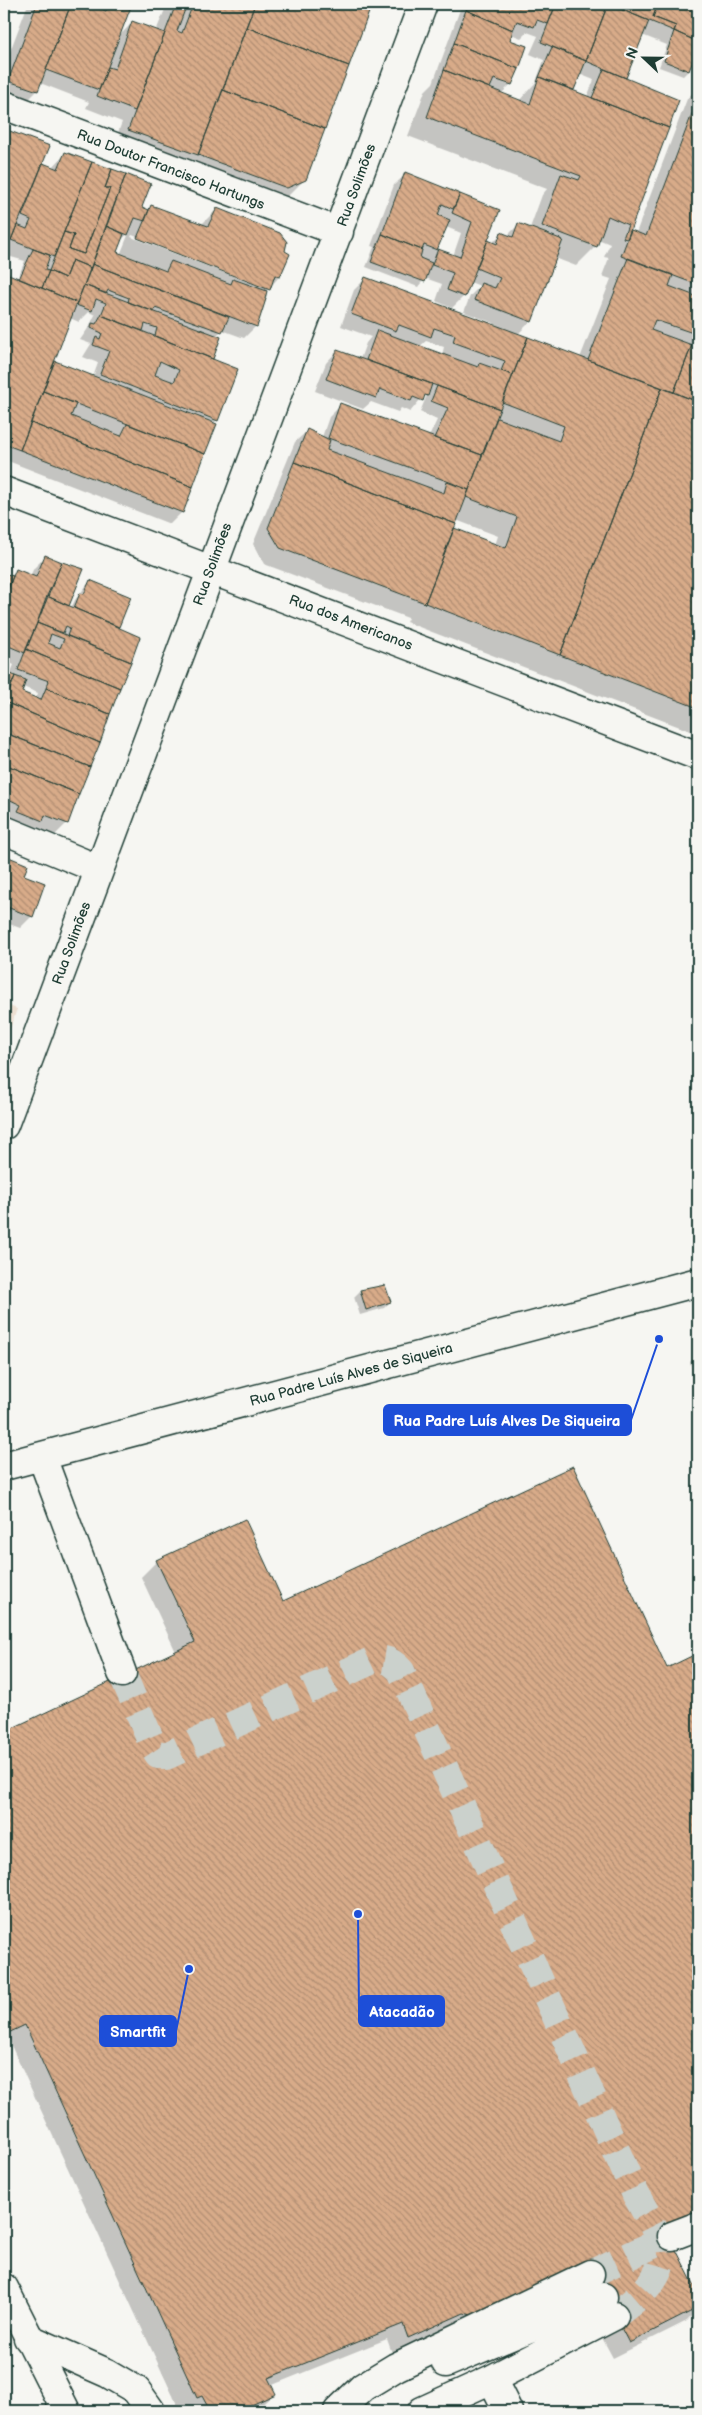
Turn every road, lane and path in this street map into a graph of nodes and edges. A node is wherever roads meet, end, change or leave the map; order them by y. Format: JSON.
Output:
{"nodes":[{"id":1,"x":423,"y":4,"type":"edge"},
{"id":2,"x":4,"y":104,"type":"edge"},
{"id":3,"x":339,"y":232,"type":"junction"},
{"id":4,"x":4,"y":491,"type":"edge"},
{"id":5,"x":210,"y":569,"type":"junction"},
{"id":6,"x":698,"y":756,"type":"edge"},
{"id":7,"x":4,"y":830,"type":"edge"},
{"id":8,"x":98,"y":869,"type":"junction"},
{"id":9,"x":4,"y":1124,"type":"edge"},
{"id":10,"x":698,"y":1282,"type":"edge"},
{"id":11,"x":42,"y":1457,"type":"junction"},
{"id":12,"x":4,"y":1466,"type":"edge"},
{"id":13,"x":122,"y":1673,"type":"tunnel mouth"},
{"id":14,"x":698,"y":2226,"type":"edge"},
{"id":15,"x":672,"y":2236,"type":"tunnel mouth"},
{"id":16,"x":4,"y":2288,"type":"edge"},
{"id":17,"x":28,"y":2338,"type":"junction"},
{"id":18,"x":492,"y":2379,"type":"junction"},
{"id":19,"x":66,"y":2411,"type":"edge"},
{"id":20,"x":151,"y":2411,"type":"edge"},
{"id":21,"x":338,"y":2411,"type":"edge"},
{"id":22,"x":422,"y":2411,"type":"edge"},
{"id":23,"x":508,"y":2411,"type":"edge"}],
"edges":[{"from":1,"to":3,"type":"street","name":"Rua Solimões"},
{"from":2,"to":3,"type":"street","name":"Rua Doutor Francisco Hartungs"},
{"from":3,"to":5,"type":"street","name":"Rua Solimões"},
{"from":4,"to":5,"type":"street","name":"Rua dos Americanos"},
{"from":5,"to":6,"type":"street","name":"Rua dos Americanos"},
{"from":5,"to":8,"type":"street","name":"Rua Solimões"},
{"from":7,"to":8,"type":"street"},
{"from":8,"to":9,"type":"street","name":"Rua Solimões"},
{"from":10,"to":11,"type":"street","name":"Rua Padre Luís Alves de Siqueira"},
{"from":11,"to":12,"type":"street","name":"Rua Padre Luís Alves de Siqueira"},
{"from":11,"to":13,"type":"street"},
{"from":14,"to":15,"type":"street"},
{"from":16,"to":17,"type":"street"},
{"from":17,"to":19,"type":"street"},
{"from":17,"to":20,"type":"street"},
{"from":18,"to":21,"type":"street"},
{"from":18,"to":22,"type":"street"},
{"from":18,"to":23,"type":"street"}]}
